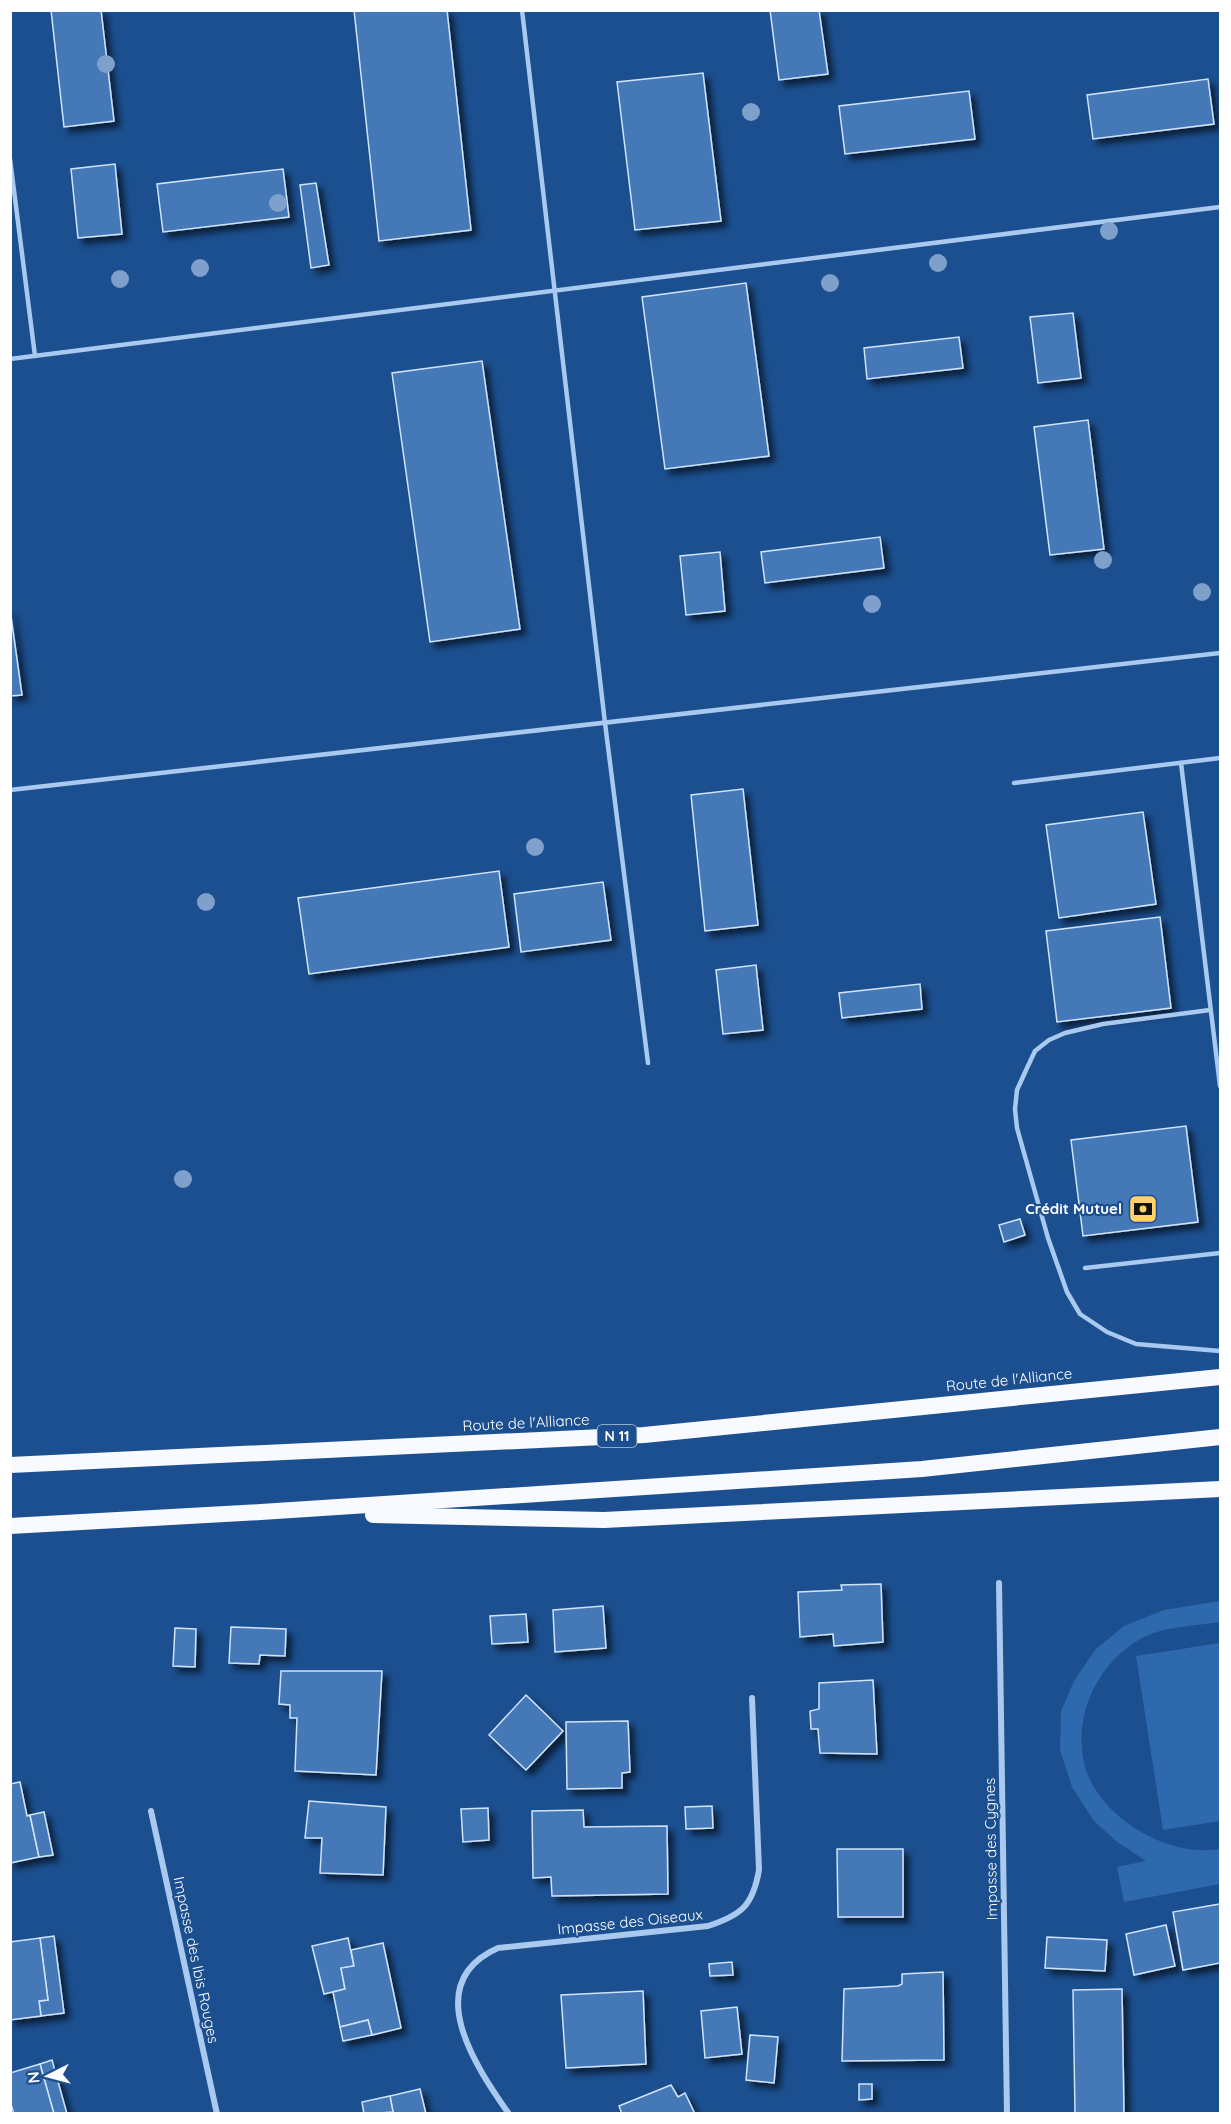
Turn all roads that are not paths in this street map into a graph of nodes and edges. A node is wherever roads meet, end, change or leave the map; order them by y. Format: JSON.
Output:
{"nodes":[{"id":1,"x":522,"y":10,"type":"edge"},
{"id":2,"x":10,"y":159,"type":"edge"},
{"id":3,"x":1221,"y":207,"type":"edge"},
{"id":4,"x":554,"y":290,"type":"junction"},
{"id":5,"x":35,"y":356,"type":"junction"},
{"id":6,"x":10,"y":359,"type":"edge"},
{"id":7,"x":1221,"y":653,"type":"edge"},
{"id":8,"x":605,"y":723,"type":"junction"},
{"id":9,"x":1221,"y":758,"type":"edge"},
{"id":10,"x":1181,"y":763,"type":"junction"},
{"id":11,"x":1014,"y":783,"type":"dead end"},
{"id":12,"x":10,"y":790,"type":"edge"},
{"id":13,"x":1210,"y":1010,"type":"junction"},
{"id":14,"x":648,"y":1063,"type":"dead end"},
{"id":15,"x":1221,"y":1086,"type":"edge"},
{"id":16,"x":1221,"y":1253,"type":"edge"},
{"id":17,"x":1085,"y":1268,"type":"dead end"},
{"id":18,"x":1221,"y":1351,"type":"edge"},
{"id":19,"x":1221,"y":1377,"type":"edge"},
{"id":20,"x":1221,"y":1437,"type":"edge"},
{"id":21,"x":10,"y":1465,"type":"edge"},
{"id":22,"x":1221,"y":1489,"type":"edge"},
{"id":23,"x":261,"y":1512,"type":"junction"},
{"id":24,"x":10,"y":1526,"type":"edge"},
{"id":25,"x":999,"y":1583,"type":"dead end"},
{"id":26,"x":752,"y":1698,"type":"dead end"},
{"id":27,"x":151,"y":1811,"type":"dead end"},
{"id":28,"x":217,"y":2114,"type":"edge"},
{"id":29,"x":509,"y":2114,"type":"edge"},
{"id":30,"x":1007,"y":2114,"type":"edge"}],
"edges":[{"from":1,"to":4,"type":"lane"},
{"from":2,"to":5,"type":"lane"},
{"from":3,"to":4,"type":"lane"},
{"from":4,"to":5,"type":"lane"},
{"from":4,"to":8,"type":"lane"},
{"from":5,"to":6,"type":"lane"},
{"from":7,"to":8,"type":"lane"},
{"from":8,"to":12,"type":"lane"},
{"from":8,"to":14,"type":"lane"},
{"from":9,"to":10,"type":"lane"},
{"from":10,"to":11,"type":"lane"},
{"from":10,"to":13,"type":"lane"},
{"from":13,"to":15,"type":"lane"},
{"from":13,"to":18,"type":"lane"},
{"from":16,"to":17,"type":"lane"},
{"from":19,"to":21,"type":"highway","name":"Route de l'Alliance","number":"N 11"},
{"from":20,"to":23,"type":"highway"},
{"from":22,"to":23,"type":"highway"},
{"from":23,"to":24,"type":"highway"},
{"from":25,"to":30,"type":"street","name":"Impasse des Cygnes"},
{"from":26,"to":29,"type":"street","name":"Impasse des Oiseaux"},
{"from":27,"to":28,"type":"street","name":"Impasse des Ibis Rouges"}]}
